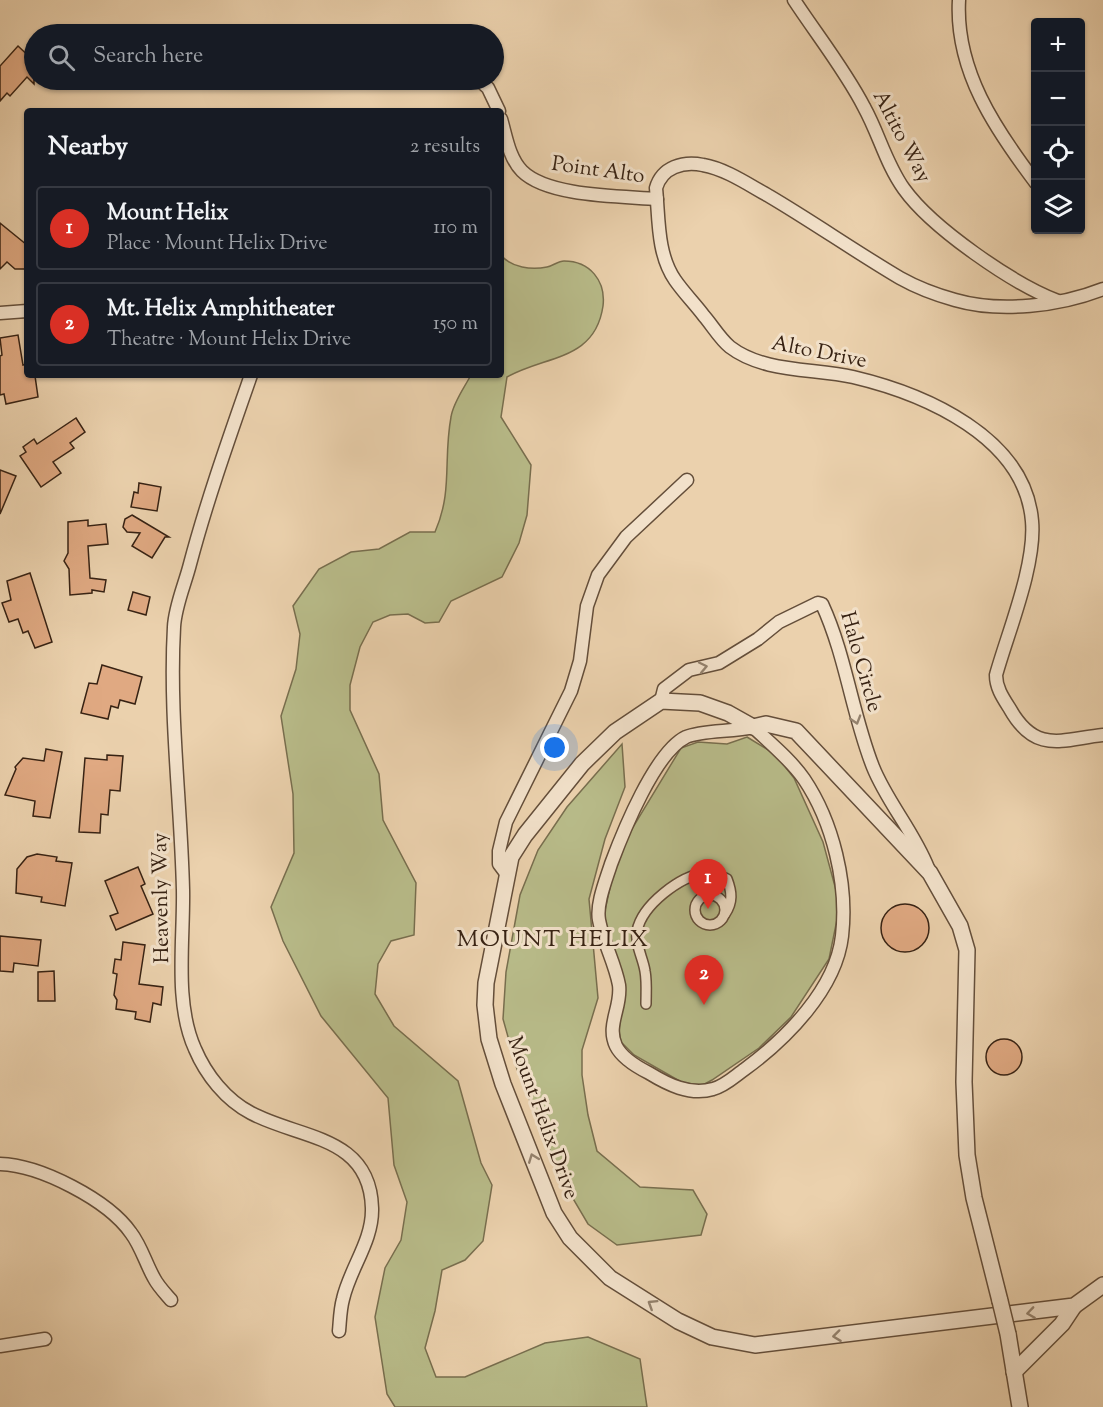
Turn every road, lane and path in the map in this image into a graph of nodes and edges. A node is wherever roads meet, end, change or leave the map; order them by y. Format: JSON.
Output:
{"nodes":[{"id":1,"x":794,"y":0,"type":"edge"},
{"id":2,"x":959,"y":0,"type":"edge"},
{"id":3,"x":489,"y":90,"type":"edge"},
{"id":4,"x":498,"y":108,"type":"edge"},
{"id":5,"x":504,"y":130,"type":"edge"},
{"id":6,"x":1033,"y":180,"type":"edge"},
{"id":7,"x":657,"y":199,"type":"junction"},
{"id":8,"x":1103,"y":289,"type":"edge"},
{"id":9,"x":1062,"y":302,"type":"junction"},
{"id":10,"x":24,"y":311,"type":"edge"},
{"id":11,"x":0,"y":313,"type":"edge"},
{"id":12,"x":250,"y":378,"type":"edge"},
{"id":13,"x":687,"y":480,"type":"dead end"},
{"id":14,"x":661,"y":701,"type":"junction"},
{"id":15,"x":753,"y":728,"type":"junction"},
{"id":16,"x":1103,"y":735,"type":"edge"},
{"id":17,"x":930,"y":873,"type":"junction"},
{"id":18,"x":508,"y":876,"type":"junction"},
{"id":19,"x":725,"y":914,"type":"dead end"},
{"id":20,"x":646,"y":1004,"type":"dead end"},
{"id":21,"x":0,"y":1164,"type":"edge"},
{"id":22,"x":1103,"y":1285,"type":"edge"},
{"id":23,"x":171,"y":1300,"type":"dead end"},
{"id":24,"x":1074,"y":1306,"type":"junction"},
{"id":25,"x":339,"y":1331,"type":"dead end"},
{"id":26,"x":45,"y":1339,"type":"dead end"},
{"id":27,"x":0,"y":1346,"type":"edge"},
{"id":28,"x":1014,"y":1372,"type":"junction"},
{"id":29,"x":1020,"y":1407,"type":"edge"}],
"edges":[{"from":1,"to":9,"type":"street","name":"Altito Way"},
{"from":2,"to":6,"type":"street"},
{"from":3,"to":4,"type":"street"},
{"from":5,"to":7,"type":"street","name":"Point Alto"},
{"from":7,"to":9,"type":"street","name":"Alto Drive"},
{"from":7,"to":16,"type":"street","name":"Alto Drive"},
{"from":8,"to":9,"type":"street","name":"Alto Drive"},
{"from":10,"to":11,"type":"street"},
{"from":12,"to":25,"type":"street","name":"Heavenly Way"},
{"from":13,"to":18,"type":"street"},
{"from":14,"to":15,"type":"street"},
{"from":14,"to":17,"type":"street","name":"Halo Circle","one_way":true},
{"from":14,"to":18,"type":"street","name":"Mount Helix Drive"},
{"from":15,"to":15,"type":"street"},
{"from":15,"to":17,"type":"street"},
{"from":17,"to":28,"type":"street","bridge":true},
{"from":24,"to":18,"type":"street","name":"Mount Helix Drive","one_way":true},
{"from":19,"to":20,"type":"street"},
{"from":21,"to":23,"type":"street"},
{"from":22,"to":24,"type":"street","name":"Mount Helix Drive"},
{"from":24,"to":28,"type":"street"},
{"from":26,"to":27,"type":"street"},
{"from":28,"to":29,"type":"street"}]}
